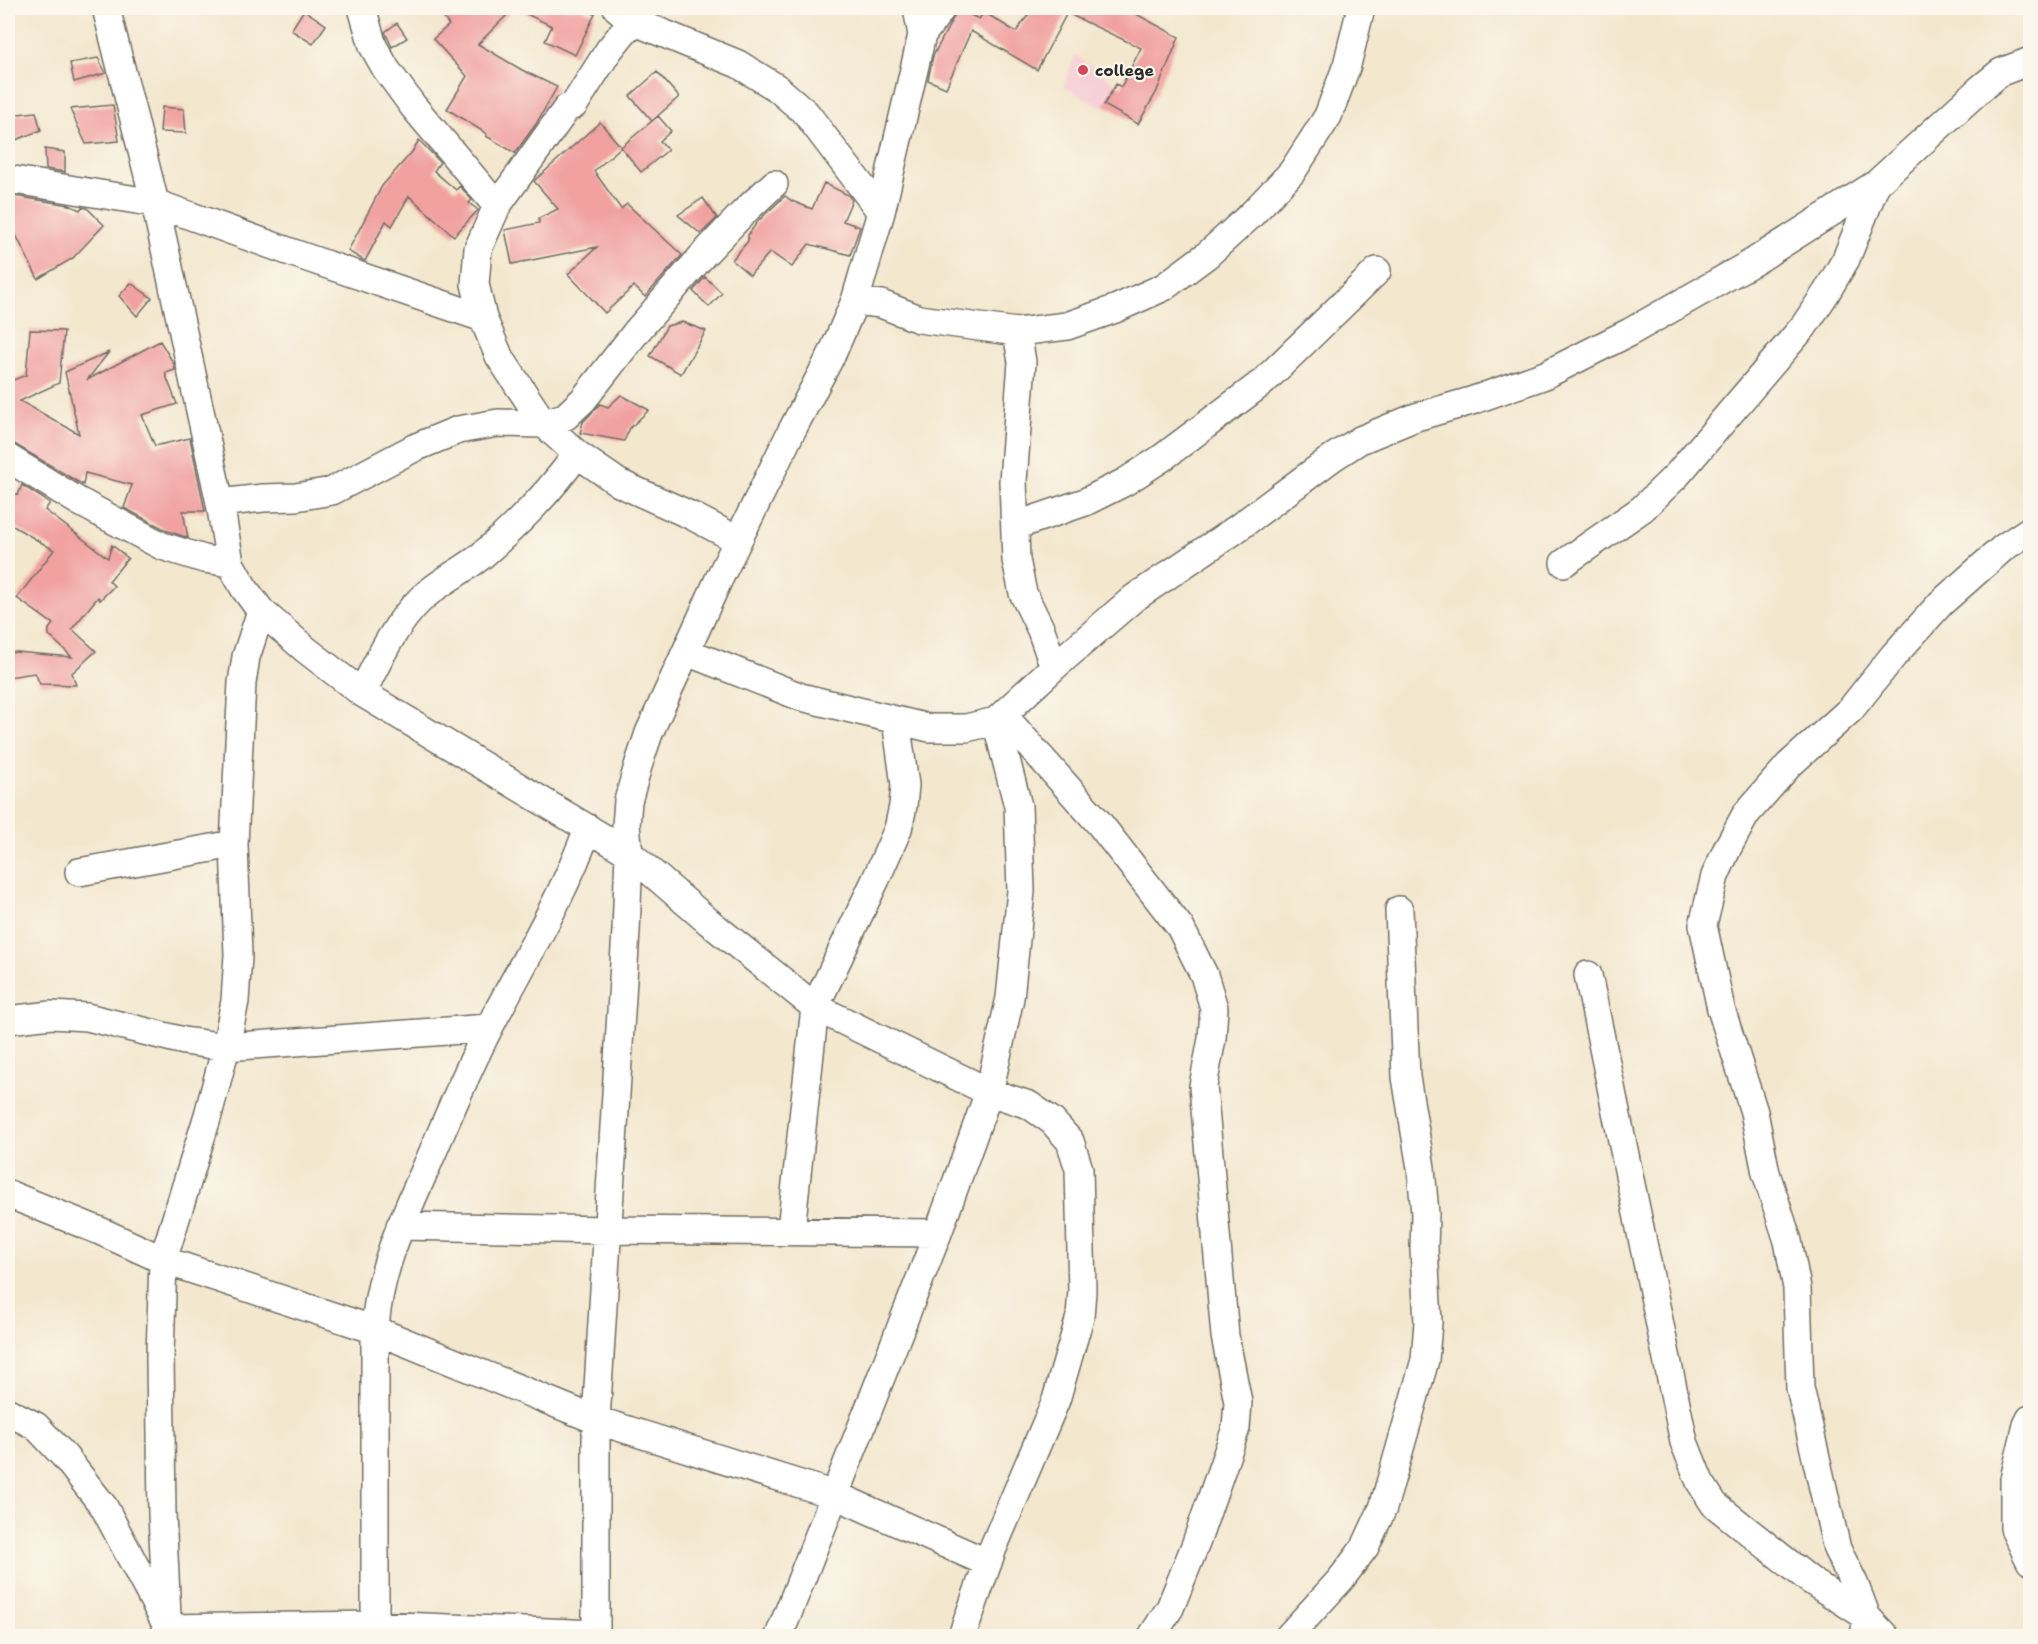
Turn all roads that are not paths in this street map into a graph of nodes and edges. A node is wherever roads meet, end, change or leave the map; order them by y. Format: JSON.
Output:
{"nodes":[{"id":1,"x":106,"y":8,"type":"edge"},
{"id":2,"x":362,"y":8,"type":"edge"},
{"id":3,"x":917,"y":8,"type":"edge"},
{"id":4,"x":942,"y":8,"type":"edge"},
{"id":5,"x":1361,"y":8,"type":"edge"},
{"id":6,"x":631,"y":12,"type":"edge"},
{"id":7,"x":922,"y":35,"type":"junction"},
{"id":8,"x":2031,"y":61,"type":"edge"},
{"id":9,"x":8,"y":179,"type":"edge"},
{"id":10,"x":774,"y":184,"type":"dead end"},
{"id":11,"x":1876,"y":184,"type":"junction"},
{"id":12,"x":155,"y":203,"type":"junction"},
{"id":13,"x":496,"y":206,"type":"junction"},
{"id":14,"x":881,"y":212,"type":"junction"},
{"id":15,"x":1377,"y":271,"type":"dead end"},
{"id":16,"x":855,"y":301,"type":"junction"},
{"id":17,"x":483,"y":318,"type":"junction"},
{"id":18,"x":1017,"y":332,"type":"junction"},
{"id":19,"x":544,"y":424,"type":"junction"},
{"id":20,"x":576,"y":454,"type":"junction"},
{"id":21,"x":8,"y":458,"type":"edge"},
{"id":22,"x":220,"y":503,"type":"junction"},
{"id":23,"x":1015,"y":526,"type":"junction"},
{"id":24,"x":2031,"y":530,"type":"edge"},
{"id":25,"x":738,"y":540,"type":"junction"},
{"id":26,"x":230,"y":563,"type":"junction"},
{"id":27,"x":1564,"y":563,"type":"dead end"},
{"id":28,"x":261,"y":611,"type":"junction"},
{"id":29,"x":687,"y":652,"type":"junction"},
{"id":30,"x":1054,"y":667,"type":"junction"},
{"id":31,"x":362,"y":693,"type":"junction"},
{"id":32,"x":999,"y":718,"type":"junction"},
{"id":33,"x":896,"y":720,"type":"junction"},
{"id":34,"x":588,"y":828,"type":"junction"},
{"id":35,"x":234,"y":844,"type":"junction"},
{"id":36,"x":629,"y":853,"type":"junction"},
{"id":37,"x":79,"y":872,"type":"dead end"},
{"id":38,"x":1399,"y":910,"type":"dead end"},
{"id":39,"x":1588,"y":975,"type":"dead end"},
{"id":40,"x":815,"y":1007,"type":"junction"},
{"id":41,"x":8,"y":1020,"type":"edge"},
{"id":42,"x":489,"y":1028,"type":"junction"},
{"id":43,"x":226,"y":1047,"type":"junction"},
{"id":44,"x":989,"y":1092,"type":"junction"},
{"id":45,"x":8,"y":1194,"type":"edge"},
{"id":46,"x":400,"y":1226,"type":"junction"},
{"id":47,"x":608,"y":1230,"type":"junction"},
{"id":48,"x":790,"y":1230,"type":"junction"},
{"id":49,"x":938,"y":1233,"type":"junction"},
{"id":50,"x":163,"y":1260,"type":"junction"},
{"id":51,"x":375,"y":1330,"type":"junction"},
{"id":52,"x":8,"y":1412,"type":"edge"},
{"id":53,"x":2031,"y":1419,"type":"edge"},
{"id":54,"x":596,"y":1420,"type":"junction"},
{"id":55,"x":835,"y":1495,"type":"junction"},
{"id":56,"x":2031,"y":1561,"type":"edge"},
{"id":57,"x":988,"y":1563,"type":"junction"},
{"id":58,"x":1865,"y":1627,"type":"edge"},
{"id":59,"x":375,"y":1631,"type":"edge"},
{"id":60,"x":168,"y":1632,"type":"edge"},
{"id":61,"x":596,"y":1635,"type":"edge"},
{"id":62,"x":779,"y":1636,"type":"edge"},
{"id":63,"x":962,"y":1636,"type":"edge"},
{"id":64,"x":1152,"y":1636,"type":"edge"},
{"id":65,"x":1289,"y":1636,"type":"edge"},
{"id":66,"x":1886,"y":1636,"type":"edge"}],
"edges":[{"from":1,"to":12,"type":"street"},
{"from":2,"to":13,"type":"street"},
{"from":3,"to":7,"type":"street"},
{"from":4,"to":7,"type":"street"},
{"from":5,"to":18,"type":"street"},
{"from":6,"to":13,"type":"street"},
{"from":6,"to":14,"type":"street"},
{"from":7,"to":14,"type":"street"},
{"from":8,"to":11,"type":"street"},
{"from":9,"to":12,"type":"street"},
{"from":10,"to":19,"type":"street"},
{"from":11,"to":27,"type":"street"},
{"from":11,"to":30,"type":"street"},
{"from":12,"to":17,"type":"street"},
{"from":12,"to":22,"type":"street"},
{"from":13,"to":17,"type":"street"},
{"from":14,"to":16,"type":"street"},
{"from":15,"to":23,"type":"street"},
{"from":16,"to":18,"type":"street"},
{"from":16,"to":25,"type":"street"},
{"from":17,"to":19,"type":"street"},
{"from":18,"to":23,"type":"street"},
{"from":19,"to":20,"type":"street"},
{"from":19,"to":22,"type":"street"},
{"from":20,"to":25,"type":"street"},
{"from":20,"to":31,"type":"street"},
{"from":21,"to":26,"type":"street"},
{"from":22,"to":26,"type":"street"},
{"from":23,"to":30,"type":"street"},
{"from":24,"to":58,"type":"street"},
{"from":25,"to":29,"type":"street"},
{"from":26,"to":28,"type":"street"},
{"from":28,"to":31,"type":"street"},
{"from":28,"to":35,"type":"street"},
{"from":29,"to":33,"type":"street"},
{"from":29,"to":36,"type":"street"},
{"from":30,"to":32,"type":"street"},
{"from":31,"to":34,"type":"street"},
{"from":32,"to":33,"type":"street"},
{"from":32,"to":44,"type":"street"},
{"from":32,"to":64,"type":"street"},
{"from":33,"to":40,"type":"street"},
{"from":34,"to":36,"type":"street"},
{"from":34,"to":42,"type":"street"},
{"from":35,"to":37,"type":"street"},
{"from":35,"to":43,"type":"street"},
{"from":36,"to":40,"type":"street"},
{"from":36,"to":47,"type":"street"},
{"from":38,"to":65,"type":"street"},
{"from":39,"to":58,"type":"street"},
{"from":40,"to":44,"type":"street"},
{"from":40,"to":48,"type":"street"},
{"from":41,"to":43,"type":"street"},
{"from":42,"to":43,"type":"street"},
{"from":42,"to":46,"type":"street"},
{"from":43,"to":50,"type":"street"},
{"from":44,"to":49,"type":"street"},
{"from":44,"to":57,"type":"street"},
{"from":45,"to":50,"type":"street"},
{"from":46,"to":47,"type":"street"},
{"from":46,"to":51,"type":"street"},
{"from":47,"to":48,"type":"street"},
{"from":47,"to":54,"type":"street"},
{"from":48,"to":49,"type":"street"},
{"from":49,"to":55,"type":"street"},
{"from":50,"to":51,"type":"street"},
{"from":50,"to":60,"type":"street"},
{"from":51,"to":54,"type":"street"},
{"from":51,"to":59,"type":"street"},
{"from":52,"to":60,"type":"street"},
{"from":53,"to":56,"type":"street"},
{"from":54,"to":55,"type":"street"},
{"from":54,"to":61,"type":"street"},
{"from":55,"to":57,"type":"street"},
{"from":55,"to":62,"type":"street"},
{"from":57,"to":63,"type":"street"},
{"from":58,"to":66,"type":"street"},
{"from":59,"to":60,"type":"street"},
{"from":59,"to":61,"type":"street"}]}
